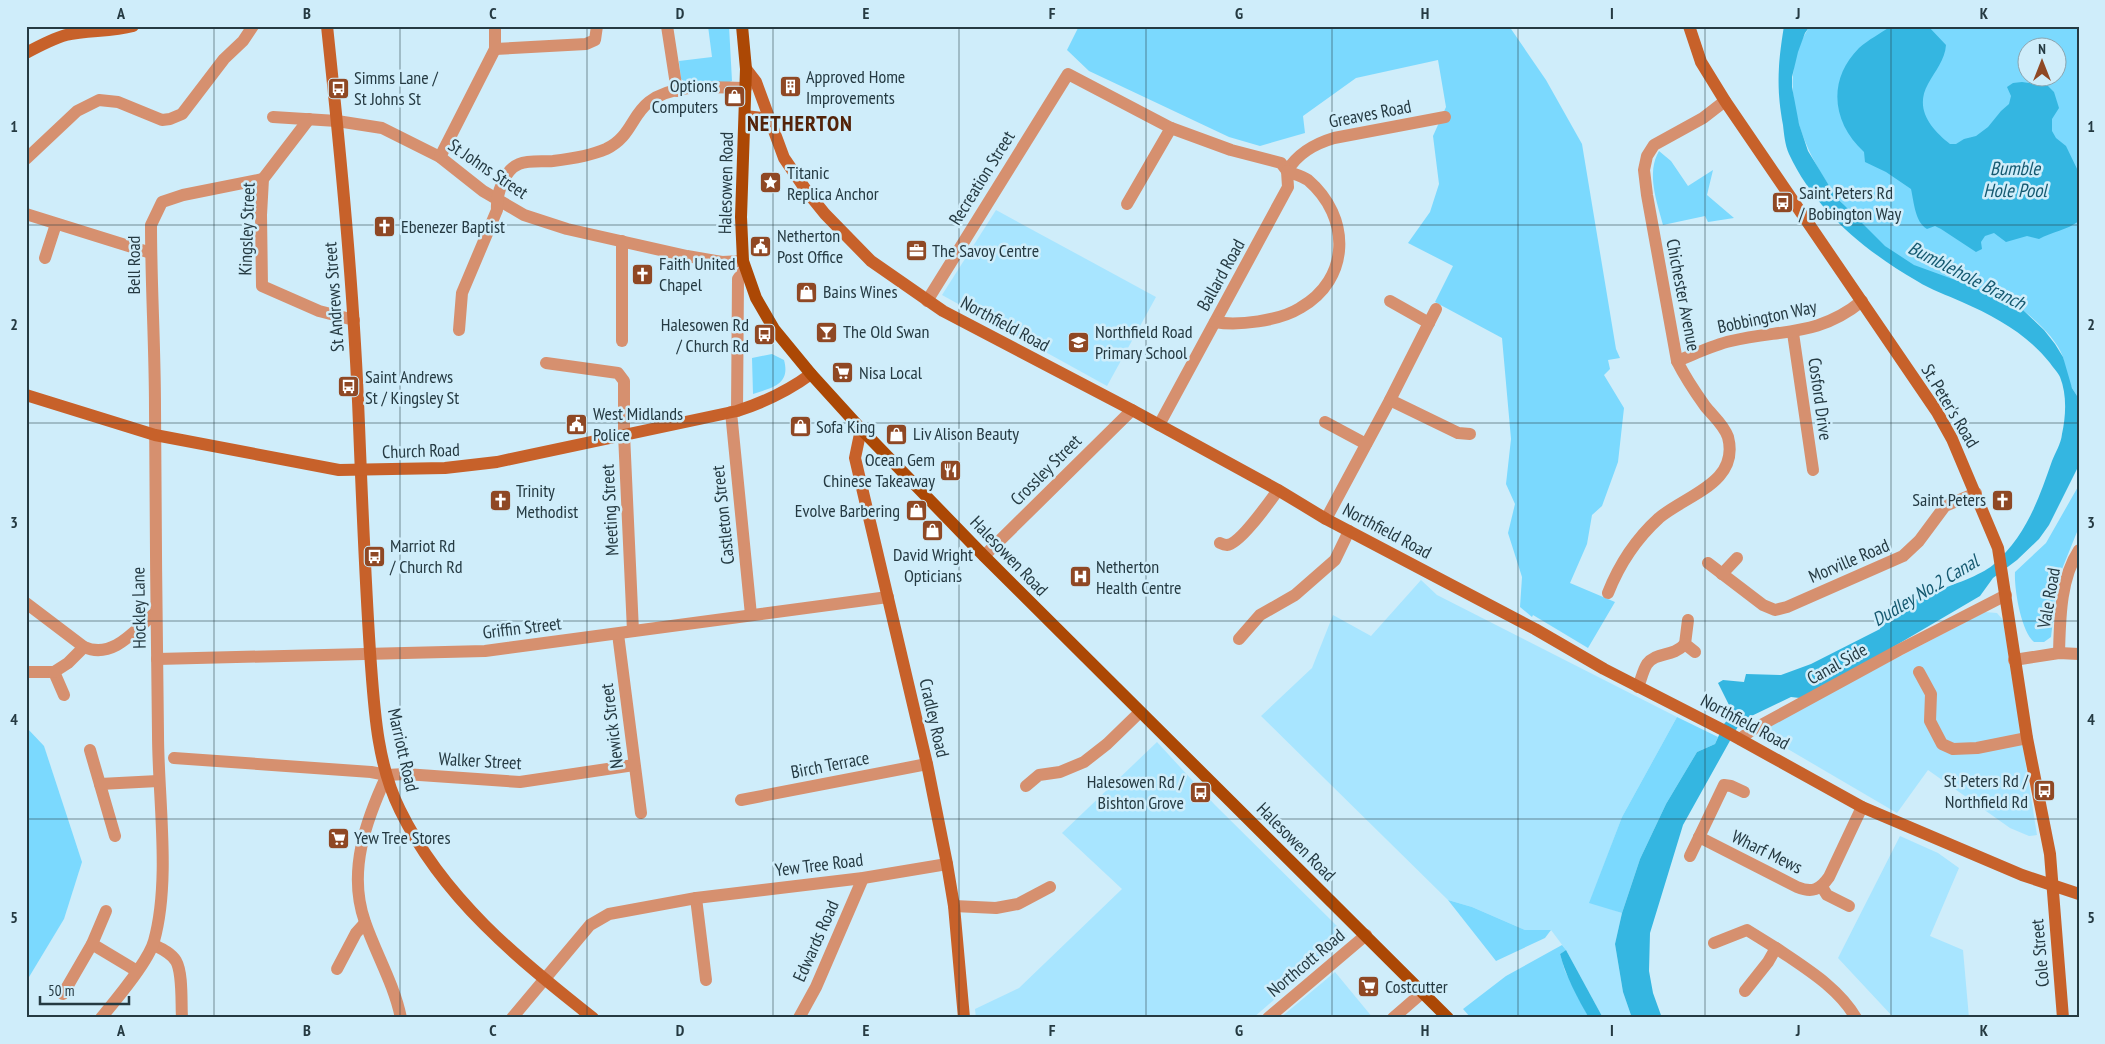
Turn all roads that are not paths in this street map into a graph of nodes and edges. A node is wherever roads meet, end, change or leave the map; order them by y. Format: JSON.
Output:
{"nodes":[{"id":1,"x":133,"y":26,"type":"edge"},
{"id":2,"x":253,"y":26,"type":"edge"},
{"id":3,"x":327,"y":26,"type":"edge"},
{"id":4,"x":495,"y":26,"type":"edge"},
{"id":5,"x":597,"y":26,"type":"edge"},
{"id":6,"x":667,"y":26,"type":"edge"},
{"id":7,"x":742,"y":26,"type":"edge"},
{"id":8,"x":1689,"y":26,"type":"edge"},
{"id":9,"x":495,"y":49,"type":"junction"},
{"id":10,"x":26,"y":53,"type":"edge"},
{"id":11,"x":746,"y":69,"type":"junction"},
{"id":12,"x":746,"y":88,"type":"junction"},
{"id":13,"x":677,"y":91,"type":"junction"},
{"id":14,"x":1725,"y":101,"type":"junction"},
{"id":15,"x":745,"y":116,"type":"junction"},
{"id":16,"x":273,"y":117,"type":"dead end"},
{"id":17,"x":1446,"y":117,"type":"dead end"},
{"id":18,"x":309,"y":119,"type":"junction"},
{"id":19,"x":337,"y":121,"type":"junction"},
{"id":20,"x":771,"y":125,"type":"junction"},
{"id":21,"x":1171,"y":128,"type":"junction"},
{"id":22,"x":440,"y":157,"type":"junction"},
{"id":23,"x":26,"y":159,"type":"edge"},
{"id":24,"x":1287,"y":171,"type":"junction"},
{"id":25,"x":263,"y":179,"type":"junction"},
{"id":26,"x":496,"y":199,"type":"junction"},
{"id":27,"x":1127,"y":204,"type":"dead end"},
{"id":28,"x":26,"y":214,"type":"edge"},
{"id":29,"x":56,"y":224,"type":"junction"},
{"id":30,"x":622,"y":242,"type":"junction"},
{"id":31,"x":151,"y":253,"type":"junction"},
{"id":32,"x":44,"y":258,"type":"dead end"},
{"id":33,"x":744,"y":265,"type":"junction"},
{"id":34,"x":927,"y":301,"type":"junction"},
{"id":35,"x":1390,"y":301,"type":"dead end"},
{"id":36,"x":1862,"y":301,"type":"junction"},
{"id":37,"x":1436,"y":309,"type":"dead end"},
{"id":38,"x":354,"y":320,"type":"junction"},
{"id":39,"x":1214,"y":322,"type":"junction"},
{"id":40,"x":1429,"y":323,"type":"junction"},
{"id":41,"x":458,"y":330,"type":"dead end"},
{"id":42,"x":1793,"y":333,"type":"junction"},
{"id":43,"x":622,"y":341,"type":"dead end"},
{"id":44,"x":1677,"y":361,"type":"junction"},
{"id":45,"x":546,"y":363,"type":"dead end"},
{"id":46,"x":811,"y":374,"type":"junction"},
{"id":47,"x":26,"y":395,"type":"edge"},
{"id":48,"x":1390,"y":400,"type":"junction"},
{"id":49,"x":1132,"y":410,"type":"junction"},
{"id":50,"x":734,"y":411,"type":"junction"},
{"id":51,"x":1325,"y":422,"type":"dead end"},
{"id":52,"x":1159,"y":425,"type":"junction"},
{"id":53,"x":861,"y":429,"type":"junction"},
{"id":54,"x":624,"y":434,"type":"junction"},
{"id":55,"x":1470,"y":434,"type":"dead end"},
{"id":56,"x":156,"y":435,"type":"junction"},
{"id":57,"x":1366,"y":444,"type":"junction"},
{"id":58,"x":1813,"y":470,"type":"dead end"},
{"id":59,"x":360,"y":471,"type":"junction"},
{"id":60,"x":1278,"y":490,"type":"junction"},
{"id":61,"x":1976,"y":493,"type":"junction"},
{"id":62,"x":1326,"y":519,"type":"junction"},
{"id":63,"x":1349,"y":530,"type":"junction"},
{"id":64,"x":1220,"y":543,"type":"dead end"},
{"id":65,"x":2079,"y":550,"type":"edge"},
{"id":66,"x":984,"y":556,"type":"junction"},
{"id":67,"x":1737,"y":558,"type":"dead end"},
{"id":68,"x":1708,"y":563,"type":"dead end"},
{"id":69,"x":1722,"y":574,"type":"junction"},
{"id":70,"x":1608,"y":593,"type":"dead end"},
{"id":71,"x":2006,"y":595,"type":"junction"},
{"id":72,"x":888,"y":597,"type":"junction"},
{"id":73,"x":26,"y":602,"type":"edge"},
{"id":74,"x":156,"y":612,"type":"junction"},
{"id":75,"x":751,"y":615,"type":"junction"},
{"id":76,"x":1688,"y":620,"type":"dead end"},
{"id":77,"x":633,"y":631,"type":"junction"},
{"id":78,"x":618,"y":634,"type":"junction"},
{"id":79,"x":1239,"y":639,"type":"dead end"},
{"id":80,"x":84,"y":647,"type":"junction"},
{"id":81,"x":370,"y":653,"type":"junction"},
{"id":82,"x":2059,"y":654,"type":"junction"},
{"id":83,"x":2079,"y":654,"type":"edge"},
{"id":84,"x":157,"y":659,"type":"junction"},
{"id":85,"x":2014,"y":660,"type":"junction"},
{"id":86,"x":26,"y":672,"type":"edge"},
{"id":87,"x":54,"y":672,"type":"junction"},
{"id":88,"x":1919,"y":672,"type":"dead end"},
{"id":89,"x":1638,"y":687,"type":"junction"},
{"id":90,"x":64,"y":695,"type":"dead end"},
{"id":91,"x":1140,"y":712,"type":"junction"},
{"id":92,"x":2027,"y":738,"type":"junction"},
{"id":93,"x":1740,"y":739,"type":"junction"},
{"id":94,"x":90,"y":750,"type":"dead end"},
{"id":95,"x":174,"y":758,"type":"dead end"},
{"id":96,"x":927,"y":764,"type":"junction"},
{"id":97,"x":634,"y":765,"type":"junction"},
{"id":98,"x":387,"y":775,"type":"junction"},
{"id":99,"x":158,"y":781,"type":"junction"},
{"id":100,"x":100,"y":784,"type":"junction"},
{"id":101,"x":1026,"y":786,"type":"dead end"},
{"id":102,"x":1744,"y":792,"type":"dead end"},
{"id":103,"x":741,"y":800,"type":"dead end"},
{"id":104,"x":1862,"y":807,"type":"junction"},
{"id":105,"x":641,"y":813,"type":"dead end"},
{"id":106,"x":115,"y":836,"type":"dead end"},
{"id":107,"x":1698,"y":837,"type":"junction"},
{"id":108,"x":1690,"y":856,"type":"dead end"},
{"id":109,"x":947,"y":864,"type":"junction"},
{"id":110,"x":863,"y":878,"type":"junction"},
{"id":111,"x":2052,"y":886,"type":"junction"},
{"id":112,"x":1050,"y":887,"type":"dead end"},
{"id":113,"x":1822,"y":887,"type":"junction"},
{"id":114,"x":2079,"y":894,"type":"edge"},
{"id":115,"x":696,"y":898,"type":"junction"},
{"id":116,"x":954,"y":906,"type":"junction"},
{"id":117,"x":1849,"y":906,"type":"dead end"},
{"id":118,"x":106,"y":911,"type":"dead end"},
{"id":119,"x":365,"y":923,"type":"junction"},
{"id":120,"x":1366,"y":935,"type":"junction"},
{"id":121,"x":1714,"y":943,"type":"dead end"},
{"id":122,"x":92,"y":944,"type":"junction"},
{"id":123,"x":154,"y":945,"type":"junction"},
{"id":124,"x":1776,"y":948,"type":"junction"},
{"id":125,"x":337,"y":968,"type":"dead end"},
{"id":126,"x":137,"y":970,"type":"junction"},
{"id":127,"x":544,"y":980,"type":"junction"},
{"id":128,"x":706,"y":980,"type":"dead end"},
{"id":129,"x":1745,"y":991,"type":"dead end"},
{"id":130,"x":1423,"y":992,"type":"junction"},
{"id":131,"x":63,"y":994,"type":"dead end"},
{"id":132,"x":101,"y":1018,"type":"edge"},
{"id":133,"x":182,"y":1018,"type":"edge"},
{"id":134,"x":401,"y":1018,"type":"edge"},
{"id":135,"x":512,"y":1018,"type":"edge"},
{"id":136,"x":593,"y":1018,"type":"edge"},
{"id":137,"x":799,"y":1018,"type":"edge"},
{"id":138,"x":964,"y":1018,"type":"edge"},
{"id":139,"x":1268,"y":1018,"type":"edge"},
{"id":140,"x":1393,"y":1018,"type":"edge"},
{"id":141,"x":1448,"y":1018,"type":"edge"},
{"id":142,"x":1856,"y":1018,"type":"edge"},
{"id":143,"x":2063,"y":1018,"type":"edge"}],
"edges":[{"from":1,"to":10,"type":"street"},
{"from":2,"to":23,"type":"street"},
{"from":3,"to":19,"type":"street","name":"St Andrews Street"},
{"from":4,"to":9,"type":"street"},
{"from":5,"to":9,"type":"street"},
{"from":6,"to":13,"type":"street"},
{"from":7,"to":11,"type":"main road","name":"Halesowen Road"},
{"from":8,"to":14,"type":"street","name":"St. Peter's Road"},
{"from":9,"to":22,"type":"street"},
{"from":11,"to":12,"type":"main road","name":"Halesowen Road"},
{"from":11,"to":20,"type":"street","name":"Northfield Road"},
{"from":12,"to":13,"type":"street"},
{"from":12,"to":15,"type":"main road","name":"Halesowen Road"},
{"from":13,"to":26,"type":"street"},
{"from":14,"to":36,"type":"street","name":"St. Peter's Road"},
{"from":14,"to":44,"type":"street","name":"Chichester Avenue"},
{"from":15,"to":20,"type":"street"},
{"from":15,"to":33,"type":"main road","name":"Halesowen Road"},
{"from":16,"to":18,"type":"street","name":"St Johns Street"},
{"from":17,"to":24,"type":"street","name":"Greaves Road"},
{"from":18,"to":19,"type":"street","name":"St Johns Street"},
{"from":18,"to":25,"type":"street","name":"Kingsley Street"},
{"from":19,"to":22,"type":"street","name":"St Johns Street"},
{"from":19,"to":38,"type":"street","name":"St Andrews Street"},
{"from":20,"to":34,"type":"street","name":"Northfield Road"},
{"from":21,"to":24,"type":"street"},
{"from":21,"to":27,"type":"street"},
{"from":21,"to":34,"type":"street","name":"Recreation Street"},
{"from":22,"to":26,"type":"street","name":"St Johns Street"},
{"from":24,"to":39,"type":"street","name":"Ballard Road"},
{"from":24,"to":39,"type":"street"},
{"from":25,"to":31,"type":"street","name":"Bell Road"},
{"from":25,"to":38,"type":"street","name":"Kingsley Street"},
{"from":26,"to":30,"type":"street","name":"St Johns Street"},
{"from":26,"to":41,"type":"street"},
{"from":28,"to":29,"type":"street"},
{"from":29,"to":31,"type":"street"},
{"from":29,"to":32,"type":"street"},
{"from":30,"to":33,"type":"street","name":"St Johns Street"},
{"from":30,"to":43,"type":"street"},
{"from":31,"to":56,"type":"street","name":"Bell Road"},
{"from":33,"to":46,"type":"main road","name":"Halesowen Road"},
{"from":33,"to":50,"type":"street","name":"Castleton Street"},
{"from":34,"to":49,"type":"street","name":"Northfield Road"},
{"from":35,"to":40,"type":"street"},
{"from":36,"to":42,"type":"street","name":"Bobbington Way"},
{"from":36,"to":61,"type":"street","name":"St. Peter's Road"},
{"from":37,"to":40,"type":"street"},
{"from":38,"to":59,"type":"street","name":"St Andrews Street"},
{"from":39,"to":52,"type":"street","name":"Ballard Road"},
{"from":40,"to":48,"type":"street"},
{"from":42,"to":44,"type":"street","name":"Bobbington Way"},
{"from":42,"to":58,"type":"street","name":"Cosford Drive"},
{"from":44,"to":70,"type":"street","name":"Chichester Avenue"},
{"from":45,"to":54,"type":"street","name":"Meeting Street"},
{"from":46,"to":50,"type":"street","name":"Church Road"},
{"from":46,"to":53,"type":"main road","name":"Halesowen Road"},
{"from":47,"to":56,"type":"street","name":"Church Road"},
{"from":48,"to":55,"type":"street"},
{"from":48,"to":57,"type":"street"},
{"from":49,"to":52,"type":"street","name":"Northfield Road"},
{"from":49,"to":66,"type":"street","name":"Crossley Street"},
{"from":50,"to":54,"type":"street","name":"Church Road"},
{"from":50,"to":75,"type":"street","name":"Castleton Street"},
{"from":51,"to":57,"type":"street"},
{"from":52,"to":60,"type":"street","name":"Northfield Road"},
{"from":53,"to":66,"type":"main road","name":"Halesowen Road"},
{"from":53,"to":72,"type":"street","name":"Cradley Road"},
{"from":54,"to":59,"type":"street","name":"Church Road"},
{"from":54,"to":77,"type":"street","name":"Meeting Street"},
{"from":56,"to":59,"type":"street","name":"Church Road"},
{"from":56,"to":74,"type":"street","name":"Hockley Lane"},
{"from":57,"to":62,"type":"street"},
{"from":59,"to":81,"type":"street","name":"Marriott Road"},
{"from":60,"to":62,"type":"street","name":"Northfield Road"},
{"from":60,"to":64,"type":"street"},
{"from":61,"to":69,"type":"street","name":"Morville Road"},
{"from":61,"to":71,"type":"street","name":"St. Peter's Road"},
{"from":62,"to":63,"type":"street","name":"Northfield Road"},
{"from":63,"to":79,"type":"street"},
{"from":63,"to":89,"type":"street","name":"Northfield Road"},
{"from":65,"to":82,"type":"street","name":"Vale Road"},
{"from":66,"to":91,"type":"main road","name":"Halesowen Road"},
{"from":67,"to":69,"type":"street"},
{"from":68,"to":69,"type":"street","name":"Morville Road"},
{"from":71,"to":85,"type":"street","name":"St. Peter's Road"},
{"from":71,"to":93,"type":"street","name":"Canal Side"},
{"from":72,"to":75,"type":"street","name":"Griffin Street"},
{"from":72,"to":96,"type":"street","name":"Cradley Road"},
{"from":73,"to":80,"type":"street"},
{"from":74,"to":80,"type":"street"},
{"from":74,"to":84,"type":"street","name":"Hockley Lane"},
{"from":75,"to":77,"type":"street","name":"Griffin Street"},
{"from":76,"to":89,"type":"street"},
{"from":77,"to":78,"type":"street","name":"Griffin Street"},
{"from":78,"to":81,"type":"street","name":"Griffin Street"},
{"from":78,"to":97,"type":"street","name":"Newick Street"},
{"from":80,"to":87,"type":"street"},
{"from":81,"to":84,"type":"street","name":"Griffin Street"},
{"from":81,"to":98,"type":"street","name":"Marriott Road"},
{"from":82,"to":83,"type":"street"},
{"from":82,"to":85,"type":"street"},
{"from":84,"to":99,"type":"street","name":"Hockley Lane"},
{"from":85,"to":92,"type":"street","name":"St. Peter's Road"},
{"from":86,"to":87,"type":"street"},
{"from":87,"to":90,"type":"street"},
{"from":88,"to":92,"type":"street"},
{"from":89,"to":93,"type":"street","name":"Northfield Road"},
{"from":91,"to":101,"type":"street"},
{"from":91,"to":120,"type":"main road","name":"Halesowen Road"},
{"from":92,"to":111,"type":"street","name":"St. Peter's Road"},
{"from":93,"to":104,"type":"street","name":"Northfield Road"},
{"from":94,"to":100,"type":"street"},
{"from":95,"to":98,"type":"street","name":"Walker Street"},
{"from":96,"to":103,"type":"street","name":"Birch Terrace"},
{"from":96,"to":109,"type":"street","name":"Cradley Road"},
{"from":97,"to":98,"type":"street","name":"Walker Street"},
{"from":97,"to":105,"type":"street","name":"Newick Street"},
{"from":98,"to":119,"type":"street"},
{"from":98,"to":127,"type":"street","name":"Marriott Road"},
{"from":99,"to":100,"type":"street"},
{"from":99,"to":123,"type":"street","name":"Hockley Lane"},
{"from":100,"to":106,"type":"street"},
{"from":102,"to":107,"type":"street"},
{"from":104,"to":111,"type":"street","name":"Northfield Road"},
{"from":104,"to":113,"type":"street"},
{"from":107,"to":108,"type":"street"},
{"from":107,"to":113,"type":"street","name":"Wharf Mews"},
{"from":109,"to":110,"type":"street","name":"Yew Tree Road"},
{"from":109,"to":116,"type":"street","name":"Cradley Road"},
{"from":110,"to":115,"type":"street","name":"Yew Tree Road"},
{"from":110,"to":137,"type":"street","name":"Edwards Road"},
{"from":111,"to":114,"type":"street","name":"Northfield Road"},
{"from":111,"to":143,"type":"street","name":"Cole Street"},
{"from":112,"to":116,"type":"street"},
{"from":113,"to":117,"type":"street"},
{"from":115,"to":127,"type":"street","name":"Yew Tree Road"},
{"from":115,"to":128,"type":"street"},
{"from":116,"to":138,"type":"street","name":"Cradley Road"},
{"from":118,"to":122,"type":"street"},
{"from":119,"to":125,"type":"street"},
{"from":119,"to":134,"type":"street"},
{"from":120,"to":130,"type":"main road","name":"Halesowen Road"},
{"from":120,"to":139,"type":"street","name":"Northcott Road"},
{"from":121,"to":124,"type":"street"},
{"from":122,"to":126,"type":"street"},
{"from":122,"to":131,"type":"street"},
{"from":123,"to":126,"type":"street","name":"Hockley Lane"},
{"from":123,"to":133,"type":"street"},
{"from":124,"to":129,"type":"street"},
{"from":124,"to":142,"type":"street"},
{"from":126,"to":132,"type":"street","name":"Hockley Lane"},
{"from":127,"to":135,"type":"street","name":"Yew Tree Road"},
{"from":127,"to":136,"type":"street","name":"Marriott Road"},
{"from":130,"to":140,"type":"street"},
{"from":130,"to":141,"type":"main road","name":"Halesowen Road"}]}
